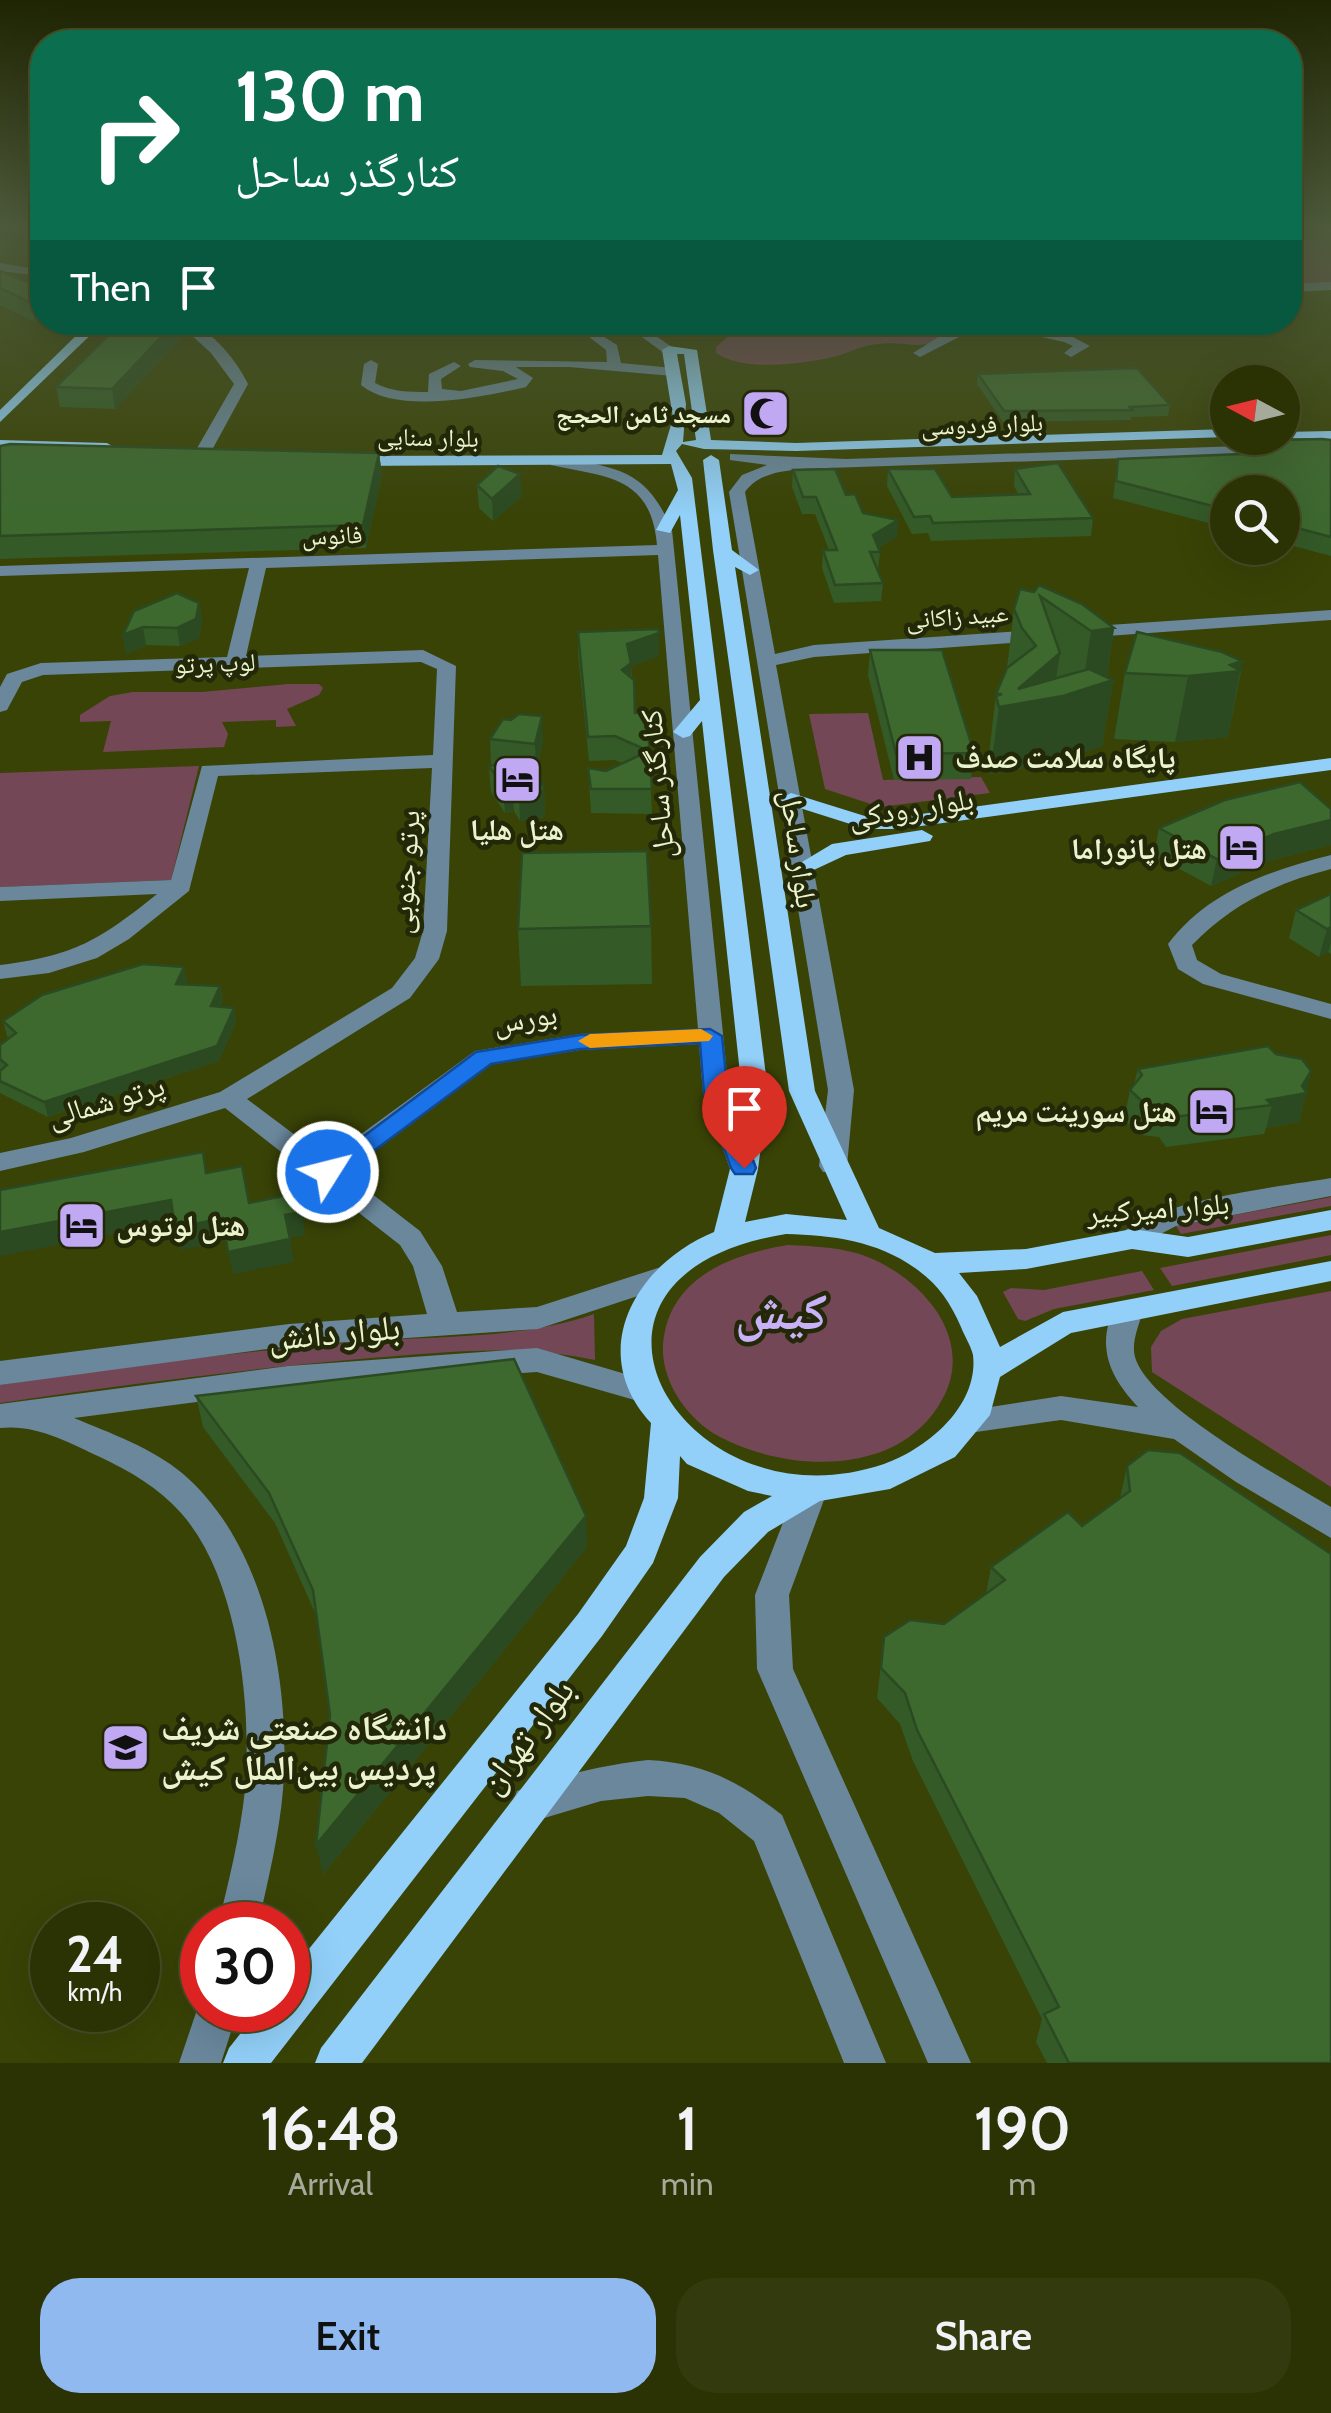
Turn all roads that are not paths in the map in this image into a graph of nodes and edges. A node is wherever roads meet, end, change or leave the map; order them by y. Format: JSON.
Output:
{"nodes":[{"id":1,"x":69,"y":335,"type":"edge"},
{"id":2,"x":85,"y":335,"type":"edge"},
{"id":3,"x":201,"y":335,"type":"edge"},
{"id":4,"x":594,"y":335,"type":"edge"},
{"id":5,"x":646,"y":335,"type":"edge"},
{"id":6,"x":953,"y":335,"type":"edge"},
{"id":7,"x":1062,"y":335,"type":"edge"},
{"id":8,"x":62,"y":342,"type":"junction"},
{"id":9,"x":78,"y":342,"type":"junction"},
{"id":10,"x":669,"y":350,"type":"junction"},
{"id":11,"x":920,"y":353,"type":"dead end"},
{"id":12,"x":1071,"y":353,"type":"dead end"},
{"id":13,"x":372,"y":364,"type":"dead end"},
{"id":14,"x":454,"y":366,"type":"dead end"},
{"id":15,"x":615,"y":368,"type":"junction"},
{"id":16,"x":673,"y":372,"type":"junction"},
{"id":17,"x":559,"y":378,"type":"dead end"},
{"id":18,"x":540,"y":381,"type":"dead end"},
{"id":19,"x":522,"y":384,"type":"junction"},
{"id":20,"x":460,"y":395,"type":"junction"},
{"id":21,"x":0,"y":401,"type":"edge"},
{"id":22,"x":17,"y":402,"type":"junction"},
{"id":23,"x":0,"y":418,"type":"edge"},
{"id":24,"x":1331,"y":432,"type":"edge"},
{"id":25,"x":1210,"y":433,"type":"edge"},
{"id":26,"x":1300,"y":433,"type":"edge"},
{"id":27,"x":1210,"y":439,"type":"edge"},
{"id":28,"x":0,"y":446,"type":"edge"},
{"id":29,"x":1331,"y":447,"type":"edge"},
{"id":30,"x":54,"y":451,"type":"junction"},
{"id":31,"x":709,"y":452,"type":"junction"},
{"id":32,"x":204,"y":453,"type":"edge"},
{"id":33,"x":675,"y":454,"type":"junction"},
{"id":34,"x":735,"y":456,"type":"junction"},
{"id":35,"x":0,"y":458,"type":"edge"},
{"id":36,"x":556,"y":462,"type":"junction"},
{"id":37,"x":798,"y":464,"type":"junction"},
{"id":38,"x":684,"y":490,"type":"junction"},
{"id":39,"x":715,"y":494,"type":"junction"},
{"id":40,"x":740,"y":510,"type":"junction"},
{"id":41,"x":665,"y":540,"type":"junction"},
{"id":42,"x":721,"y":550,"type":"junction"},
{"id":43,"x":259,"y":563,"type":"junction"},
{"id":44,"x":750,"y":570,"type":"junction"},
{"id":45,"x":0,"y":571,"type":"edge"},
{"id":46,"x":1331,"y":615,"type":"edge"},
{"id":47,"x":762,"y":638,"type":"junction"},
{"id":48,"x":814,"y":652,"type":"junction"},
{"id":49,"x":235,"y":662,"type":"junction"},
{"id":50,"x":766,"y":662,"type":"junction"},
{"id":51,"x":447,"y":666,"type":"joint"},
{"id":52,"x":709,"y":700,"type":"junction"},
{"id":53,"x":0,"y":706,"type":"edge"},
{"id":54,"x":682,"y":732,"type":"junction"},
{"id":55,"x":443,"y":761,"type":"junction"},
{"id":56,"x":1331,"y":764,"type":"edge"},
{"id":57,"x":1331,"y":780,"type":"edge"},
{"id":58,"x":791,"y":799,"type":"junction"},
{"id":59,"x":866,"y":834,"type":"junction"},
{"id":60,"x":1331,"y":862,"type":"edge"},
{"id":61,"x":803,"y":868,"type":"junction"},
{"id":62,"x":181,"y":886,"type":"junction"},
{"id":63,"x":0,"y":894,"type":"edge"},
{"id":64,"x":2,"y":978,"type":"edge"},
{"id":65,"x":1331,"y":1012,"type":"edge"},
{"id":66,"x":710,"y":1036,"type":"junction"},
{"id":67,"x":229,"y":1098,"type":"junction"},
{"id":68,"x":0,"y":1162,"type":"edge"},
{"id":69,"x":834,"y":1166,"type":"junction"},
{"id":70,"x":744,"y":1168,"type":"junction"},
{"id":71,"x":328,"y":1172,"type":"junction"},
{"id":72,"x":1331,"y":1188,"type":"edge"},
{"id":73,"x":1331,"y":1220,"type":"edge"},
{"id":74,"x":868,"y":1234,"type":"junction"},
{"id":75,"x":728,"y":1236,"type":"junction"},
{"id":76,"x":1132,"y":1239,"type":"junction"},
{"id":77,"x":929,"y":1264,"type":"junction"},
{"id":78,"x":1331,"y":1271,"type":"edge"},
{"id":79,"x":664,"y":1278,"type":"junction"},
{"id":80,"x":1128,"y":1310,"type":"junction"},
{"id":81,"x":446,"y":1323,"type":"junction"},
{"id":82,"x":987,"y":1370,"type":"junction"},
{"id":83,"x":0,"y":1373,"type":"edge"},
{"id":84,"x":645,"y":1391,"type":"junction"},
{"id":85,"x":12,"y":1414,"type":"edge"},
{"id":86,"x":969,"y":1421,"type":"junction"},
{"id":87,"x":666,"y":1424,"type":"junction"},
{"id":88,"x":1184,"y":1429,"type":"junction"},
{"id":89,"x":812,"y":1488,"type":"junction"},
{"id":90,"x":1331,"y":1524,"type":"edge"},
{"id":91,"x":531,"y":1804,"type":"junction"},
{"id":92,"x":244,"y":1902,"type":"edge"},
{"id":93,"x":310,"y":1979,"type":"edge"},
{"id":94,"x":210,"y":2032,"type":"edge"},
{"id":95,"x":268,"y":2032,"type":"edge"},
{"id":96,"x":200,"y":2063,"type":"edge"},
{"id":97,"x":244,"y":2063,"type":"edge"},
{"id":98,"x":336,"y":2063,"type":"edge"},
{"id":99,"x":865,"y":2063,"type":"edge"},
{"id":100,"x":950,"y":2063,"type":"edge"}],
"edges":[{"from":1,"to":8,"type":"main road"},
{"from":2,"to":9,"type":"main road"},
{"from":3,"to":32,"type":"street"},
{"from":4,"to":15,"type":"street"},
{"from":5,"to":10,"type":"street"},
{"from":6,"to":11,"type":"street"},
{"from":7,"to":12,"type":"street"},
{"from":8,"to":9,"type":"main road"},
{"from":8,"to":21,"type":"main road"},
{"from":9,"to":22,"type":"main road"},
{"from":10,"to":16,"type":"main road"},
{"from":10,"to":31,"type":"main road","name":"بلوار ساحل"},
{"from":13,"to":20,"type":"street"},
{"from":14,"to":20,"type":"street"},
{"from":15,"to":16,"type":"street"},
{"from":15,"to":17,"type":"street"},
{"from":15,"to":19,"type":"street"},
{"from":16,"to":33,"type":"main road"},
{"from":18,"to":19,"type":"street"},
{"from":19,"to":20,"type":"street"},
{"from":21,"to":22,"type":"main road"},
{"from":22,"to":23,"type":"main road"},
{"from":24,"to":26,"type":"main road"},
{"from":25,"to":31,"type":"main road","name":"بلوار فردوسی"},
{"from":27,"to":34,"type":"main road","name":"بلوار فردوسی"},
{"from":28,"to":30,"type":"main road"},
{"from":28,"to":30,"type":"main road"},
{"from":29,"to":37,"type":"street"},
{"from":30,"to":35,"type":"main road"},
{"from":31,"to":33,"type":"main road"},
{"from":31,"to":34,"type":"main road","name":"بلوار فردوسی"},
{"from":31,"to":39,"type":"main road","name":"بلوار ساحل"},
{"from":33,"to":36,"type":"main road","name":"بلوار سنایی"},
{"from":33,"to":36,"type":"main road","name":"بلوار سنایی"},
{"from":33,"to":38,"type":"main road"},
{"from":34,"to":37,"type":"street"},
{"from":36,"to":41,"type":"street","name":"کنارگذر ساحل"},
{"from":37,"to":40,"type":"street"},
{"from":38,"to":41,"type":"main road"},
{"from":38,"to":52,"type":"main road"},
{"from":39,"to":40,"type":"main road"},
{"from":39,"to":42,"type":"main road","name":"بلوار ساحل"},
{"from":40,"to":44,"type":"street"},
{"from":41,"to":43,"type":"street","name":"فانوس"},
{"from":41,"to":54,"type":"street","name":"کنارگذر ساحل"},
{"from":42,"to":44,"type":"main road"},
{"from":42,"to":69,"type":"main road","name":"بلوار ساحل"},
{"from":43,"to":45,"type":"street","name":"فانوس"},
{"from":43,"to":49,"type":"street"},
{"from":44,"to":47,"type":"street"},
{"from":46,"to":48,"type":"street","name":"عبید زاکانی"},
{"from":47,"to":48,"type":"street"},
{"from":47,"to":50,"type":"street"},
{"from":48,"to":50,"type":"street","name":"عبید زاکانی"},
{"from":49,"to":51,"type":"street","name":"لوپ پرتو"},
{"from":49,"to":53,"type":"street","name":"لوپ پرتو"},
{"from":50,"to":58,"type":"street"},
{"from":51,"to":55,"type":"street","name":"پرتو جنوبی"},
{"from":52,"to":54,"type":"main road"},
{"from":52,"to":70,"type":"main road"},
{"from":54,"to":66,"type":"street","name":"کنارگذر ساحل"},
{"from":55,"to":62,"type":"street"},
{"from":55,"to":67,"type":"street","name":"پرتو جنوبی"},
{"from":56,"to":59,"type":"main road","name":"بلوار رودکی"},
{"from":57,"to":59,"type":"main road","name":"بلوار رودکی"},
{"from":58,"to":59,"type":"main road","name":"بلوار رودکی"},
{"from":58,"to":61,"type":"street"},
{"from":59,"to":61,"type":"main road","name":"بلوار رودکی"},
{"from":60,"to":65,"type":"street"},
{"from":61,"to":69,"type":"street"},
{"from":62,"to":63,"type":"street"},
{"from":62,"to":64,"type":"street"},
{"from":66,"to":70,"type":"street","name":"کنارگذر ساحل"},
{"from":66,"to":71,"type":"street","name":"بورس"},
{"from":67,"to":68,"type":"street","name":"پرتو شمالی"},
{"from":67,"to":71,"type":"street"},
{"from":69,"to":74,"type":"main road","name":"بلوار ساحل"},
{"from":70,"to":75,"type":"main road"},
{"from":71,"to":81,"type":"street"},
{"from":72,"to":76,"type":"street"},
{"from":73,"to":76,"type":"main road","name":"بلوار امیرکبیر"},
{"from":74,"to":75,"type":"main road"},
{"from":74,"to":77,"type":"main road"},
{"from":75,"to":79,"type":"main road"},
{"from":76,"to":77,"type":"main road","name":"بلوار امیرکبیر"},
{"from":77,"to":82,"type":"main road"},
{"from":78,"to":80,"type":"main road"},
{"from":79,"to":81,"type":"street","name":"بلوار دانش"},
{"from":79,"to":84,"type":"main road"},
{"from":80,"to":82,"type":"main road"},
{"from":80,"to":88,"type":"street"},
{"from":81,"to":83,"type":"street","name":"بلوار دانش"},
{"from":82,"to":86,"type":"main road"},
{"from":84,"to":85,"type":"street","name":"بلوار دانش"},
{"from":84,"to":87,"type":"main road"},
{"from":85,"to":92,"type":"street","name":"بلوار دانش"},
{"from":86,"to":88,"type":"street"},
{"from":86,"to":89,"type":"main road"},
{"from":87,"to":89,"type":"main road"},
{"from":87,"to":93,"type":"main road","name":"بلوار تهران"},
{"from":88,"to":90,"type":"street"},
{"from":89,"to":91,"type":"main road","name":"بلوار تهران"},
{"from":89,"to":100,"type":"street"},
{"from":91,"to":98,"type":"main road","name":"بلوار تهران"},
{"from":91,"to":99,"type":"street"},
{"from":94,"to":96,"type":"street"},
{"from":95,"to":97,"type":"main road","name":"بلوار تهران"}]}
